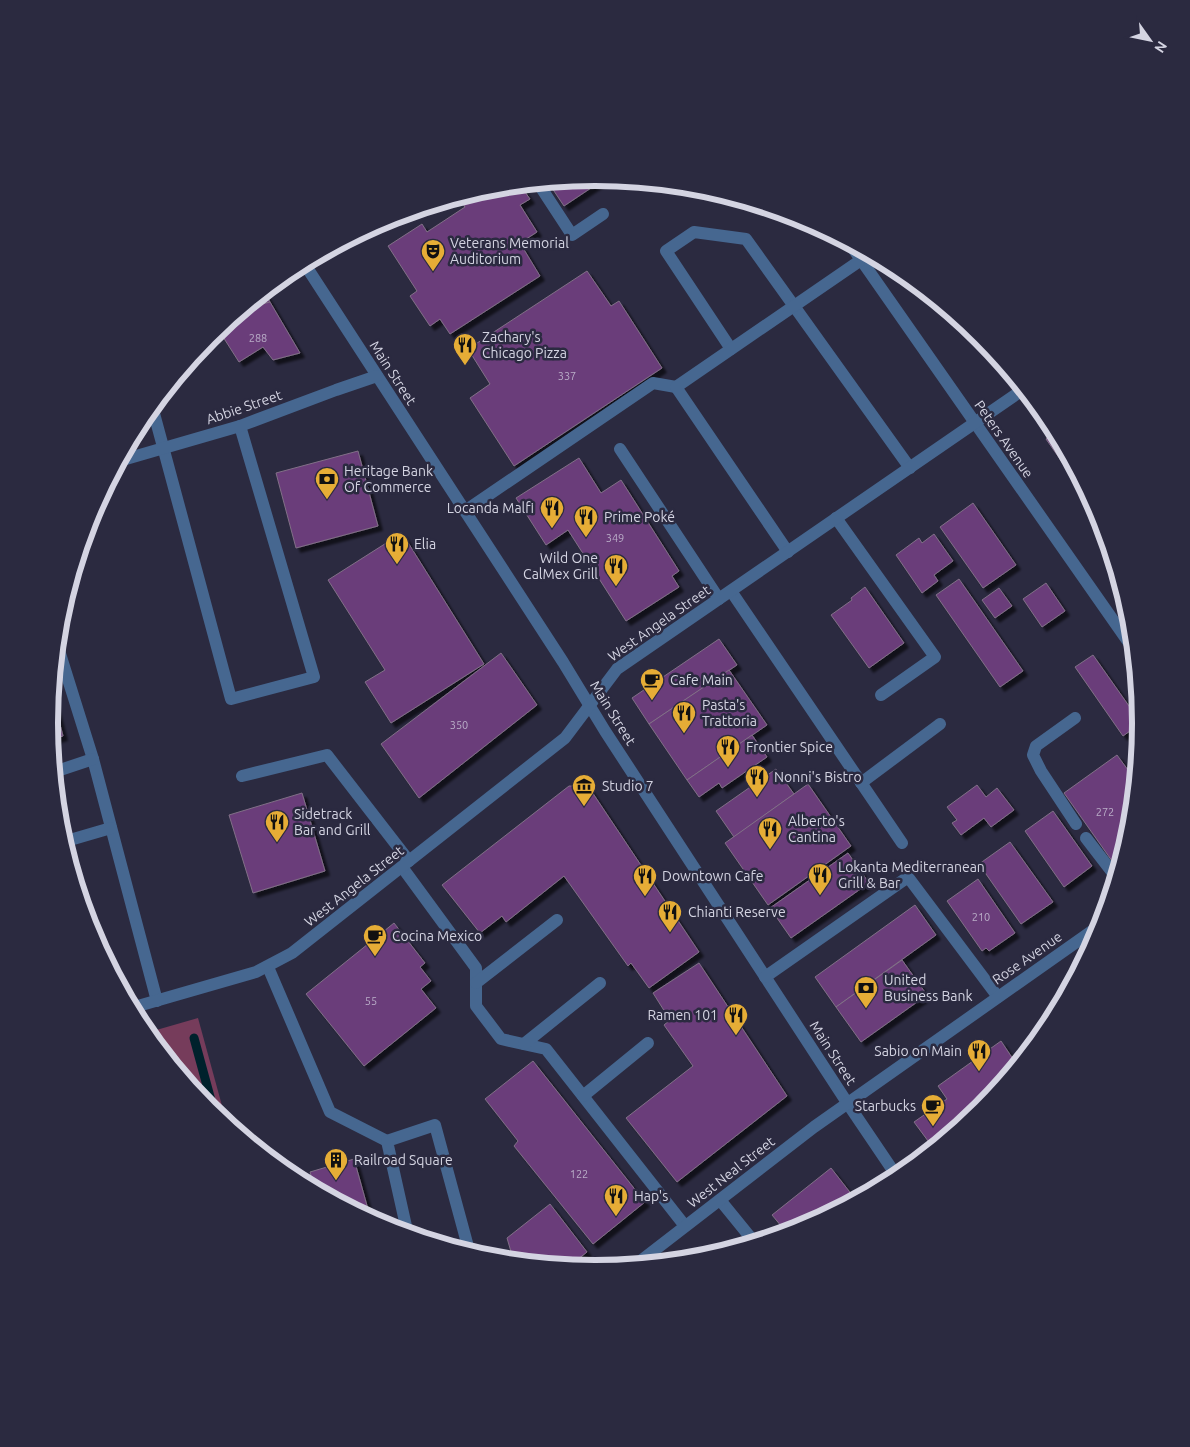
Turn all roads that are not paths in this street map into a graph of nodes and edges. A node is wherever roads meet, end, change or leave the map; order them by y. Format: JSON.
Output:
{"nodes":[{"id":1,"x":542,"y":189,"type":"edge"},
{"id":2,"x":603,"y":214,"type":"dead end"},
{"id":3,"x":858,"y":255,"type":"edge"},
{"id":4,"x":862,"y":260,"type":"junction"},
{"id":5,"x":308,"y":269,"type":"edge"},
{"id":6,"x":794,"y":305,"type":"junction"},
{"id":7,"x":731,"y":349,"type":"junction"},
{"id":8,"x":377,"y":376,"type":"junction"},
{"id":9,"x":676,"y":387,"type":"junction"},
{"id":10,"x":1018,"y":393,"type":"edge"},
{"id":11,"x":155,"y":415,"type":"edge"},
{"id":12,"x":975,"y":423,"type":"junction"},
{"id":13,"x":240,"y":426,"type":"junction"},
{"id":14,"x":165,"y":448,"type":"junction"},
{"id":15,"x":620,"y":449,"type":"dead end"},
{"id":16,"x":128,"y":458,"type":"edge"},
{"id":17,"x":910,"y":468,"type":"junction"},
{"id":18,"x":465,"y":511,"type":"junction"},
{"id":19,"x":836,"y":518,"type":"junction"},
{"id":20,"x":788,"y":552,"type":"junction"},
{"id":21,"x":730,"y":591,"type":"junction"},
{"id":22,"x":718,"y":600,"type":"junction"},
{"id":23,"x":1125,"y":638,"type":"edge"},
{"id":24,"x":62,"y":658,"type":"edge"},
{"id":25,"x":881,"y":695,"type":"dead end"},
{"id":26,"x":590,"y":705,"type":"junction"},
{"id":27,"x":1075,"y":718,"type":"dead end"},
{"id":28,"x":940,"y":724,"type":"dead end"},
{"id":29,"x":93,"y":759,"type":"junction"},
{"id":30,"x":60,"y":770,"type":"edge"},
{"id":31,"x":242,"y":776,"type":"dead end"},
{"id":32,"x":861,"y":782,"type":"junction"},
{"id":33,"x":1076,"y":824,"type":"dead end"},
{"id":34,"x":111,"y":828,"type":"junction"},
{"id":35,"x":1086,"y":838,"type":"dead end"},
{"id":36,"x":71,"y":840,"type":"edge"},
{"id":37,"x":902,"y":843,"type":"dead end"},
{"id":38,"x":406,"y":864,"type":"junction"},
{"id":39,"x":1112,"y":871,"type":"edge"},
{"id":40,"x":557,"y":920,"type":"dead end"},
{"id":41,"x":1091,"y":932,"type":"edge"},
{"id":42,"x":268,"y":967,"type":"junction"},
{"id":43,"x":765,"y":976,"type":"junction"},
{"id":44,"x":476,"y":983,"type":"junction"},
{"id":45,"x":600,"y":983,"type":"dead end"},
{"id":46,"x":998,"y":997,"type":"junction"},
{"id":47,"x":157,"y":1001,"type":"junction"},
{"id":48,"x":138,"y":1006,"type":"edge"},
{"id":49,"x":648,"y":1043,"type":"dead end"},
{"id":50,"x":524,"y":1044,"type":"junction"},
{"id":51,"x":582,"y":1096,"type":"junction"},
{"id":52,"x":848,"y":1104,"type":"junction"},
{"id":53,"x":387,"y":1141,"type":"junction"},
{"id":54,"x":893,"y":1171,"type":"edge"},
{"id":55,"x":720,"y":1200,"type":"junction"},
{"id":56,"x":406,"y":1226,"type":"edge"},
{"id":57,"x":685,"y":1226,"type":"junction"},
{"id":58,"x":751,"y":1238,"type":"edge"},
{"id":59,"x":468,"y":1246,"type":"edge"},
{"id":60,"x":646,"y":1258,"type":"edge"}],
"edges":[{"from":1,"to":2,"type":"street"},
{"from":3,"to":4,"type":"street","name":"Peters Avenue"},
{"from":4,"to":6,"type":"street"},
{"from":4,"to":12,"type":"street","name":"Peters Avenue"},
{"from":5,"to":8,"type":"street","name":"Main Street"},
{"from":6,"to":7,"type":"street"},
{"from":6,"to":7,"type":"street"},
{"from":6,"to":17,"type":"street"},
{"from":7,"to":9,"type":"street"},
{"from":8,"to":13,"type":"street","name":"Abbie Street"},
{"from":8,"to":18,"type":"street","name":"Main Street"},
{"from":9,"to":18,"type":"street"},
{"from":9,"to":20,"type":"street"},
{"from":10,"to":12,"type":"street","name":"West Angela Street"},
{"from":11,"to":14,"type":"street"},
{"from":12,"to":17,"type":"street","name":"West Angela Street"},
{"from":12,"to":23,"type":"street","name":"Peters Avenue"},
{"from":13,"to":14,"type":"street","name":"Abbie Street"},
{"from":13,"to":14,"type":"street"},
{"from":14,"to":16,"type":"street","name":"Abbie Street"},
{"from":15,"to":22,"type":"street"},
{"from":17,"to":19,"type":"street","name":"West Angela Street"},
{"from":18,"to":26,"type":"street","name":"Main Street"},
{"from":19,"to":20,"type":"street","name":"West Angela Street"},
{"from":19,"to":25,"type":"street"},
{"from":20,"to":21,"type":"street","name":"West Angela Street"},
{"from":21,"to":22,"type":"street","name":"West Angela Street"},
{"from":21,"to":32,"type":"street"},
{"from":22,"to":26,"type":"street","name":"West Angela Street"},
{"from":24,"to":29,"type":"street"},
{"from":26,"to":38,"type":"street","name":"West Angela Street"},
{"from":26,"to":43,"type":"street","name":"Main Street"},
{"from":27,"to":33,"type":"street"},
{"from":28,"to":32,"type":"street"},
{"from":29,"to":30,"type":"street"},
{"from":29,"to":34,"type":"street"},
{"from":31,"to":38,"type":"street"},
{"from":32,"to":37,"type":"street"},
{"from":34,"to":36,"type":"street"},
{"from":34,"to":47,"type":"street"},
{"from":35,"to":39,"type":"street"},
{"from":38,"to":42,"type":"street","name":"West Angela Street"},
{"from":38,"to":44,"type":"street"},
{"from":40,"to":44,"type":"street"},
{"from":41,"to":46,"type":"street","name":"Rose Avenue"},
{"from":42,"to":47,"type":"street","name":"West Angela Street"},
{"from":42,"to":53,"type":"street"},
{"from":43,"to":46,"type":"street"},
{"from":43,"to":52,"type":"street","name":"Main Street"},
{"from":44,"to":50,"type":"street"},
{"from":45,"to":50,"type":"street"},
{"from":46,"to":52,"type":"street","name":"Rose Avenue"},
{"from":47,"to":48,"type":"street","name":"West Angela Street"},
{"from":49,"to":51,"type":"street"},
{"from":50,"to":51,"type":"street"},
{"from":51,"to":57,"type":"street"},
{"from":52,"to":54,"type":"street","name":"Main Street"},
{"from":52,"to":55,"type":"street","name":"West Neal Street"},
{"from":53,"to":56,"type":"street"},
{"from":53,"to":59,"type":"street"},
{"from":55,"to":57,"type":"street","name":"West Neal Street"},
{"from":55,"to":58,"type":"street"},
{"from":57,"to":60,"type":"street","name":"West Neal Street"}]}
